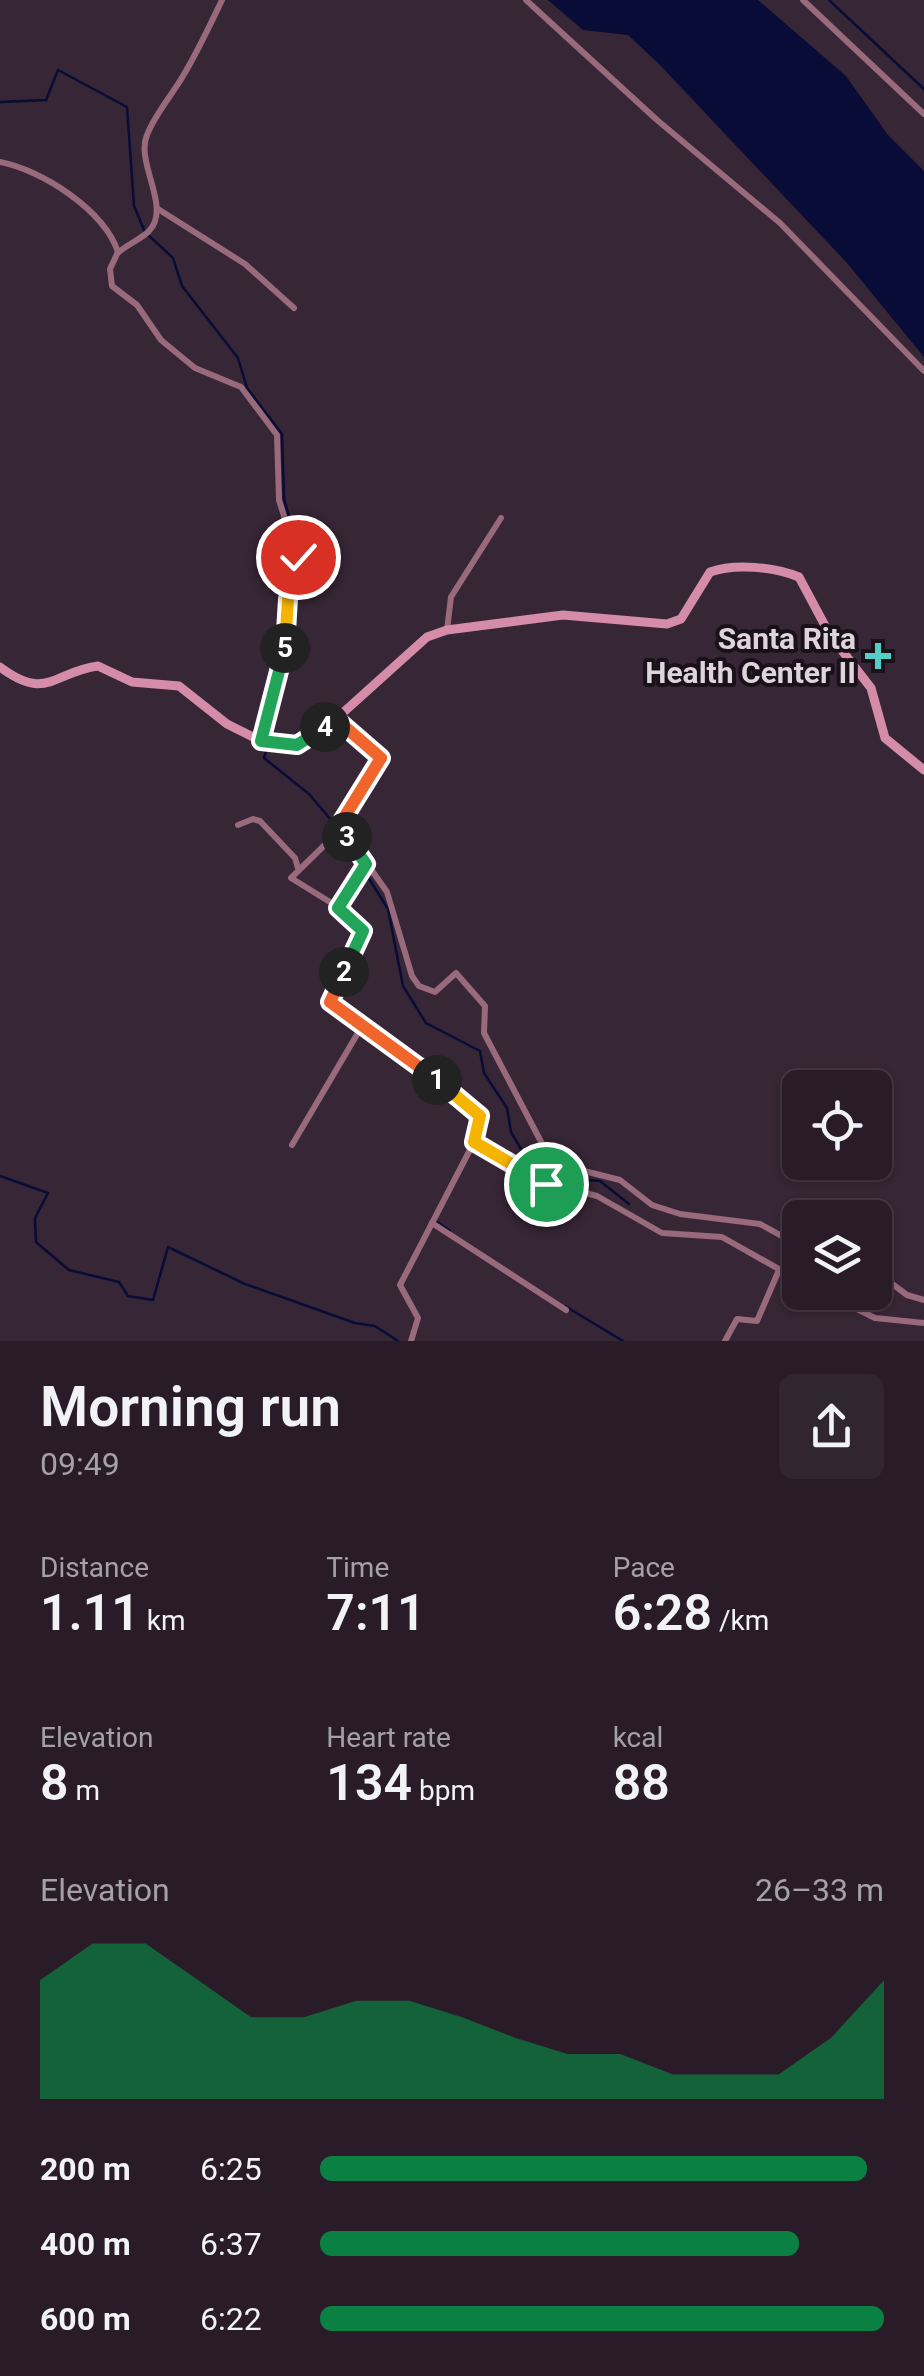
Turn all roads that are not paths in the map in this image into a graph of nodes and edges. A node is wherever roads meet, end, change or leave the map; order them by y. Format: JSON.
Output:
{"nodes":[{"id":1,"x":222,"y":0,"type":"edge"},
{"id":2,"x":526,"y":0,"type":"edge"},
{"id":3,"x":803,"y":0,"type":"edge"},
{"id":4,"x":924,"y":114,"type":"edge"},
{"id":5,"x":0,"y":162,"type":"edge"},
{"id":6,"x":158,"y":209,"type":"junction"},
{"id":7,"x":118,"y":252,"type":"junction"},
{"id":8,"x":294,"y":308,"type":"dead end"},
{"id":9,"x":924,"y":371,"type":"edge"},
{"id":10,"x":500,"y":518,"type":"dead end"},
{"id":11,"x":448,"y":630,"type":"junction"},
{"id":12,"x":0,"y":668,"type":"edge"},
{"id":13,"x":336,"y":719,"type":"junction"},
{"id":14,"x":261,"y":741,"type":"junction"},
{"id":15,"x":924,"y":770,"type":"edge"},
{"id":16,"x":238,"y":824,"type":"dead end"},
{"id":17,"x":342,"y":828,"type":"junction"},
{"id":18,"x":363,"y":868,"type":"junction"},
{"id":19,"x":297,"y":869,"type":"junction"},
{"id":20,"x":338,"y":908,"type":"junction"},
{"id":21,"x":362,"y":1026,"type":"junction"},
{"id":22,"x":474,"y":1142,"type":"junction"},
{"id":23,"x":292,"y":1146,"type":"dead end"},
{"id":24,"x":432,"y":1223,"type":"junction"},
{"id":25,"x":782,"y":1236,"type":"edge"},
{"id":26,"x":779,"y":1270,"type":"junction"},
{"id":27,"x":782,"y":1272,"type":"edge"},
{"id":28,"x":892,"y":1284,"type":"edge"},
{"id":29,"x":924,"y":1300,"type":"edge"},
{"id":30,"x":566,"y":1310,"type":"dead end"},
{"id":31,"x":859,"y":1310,"type":"edge"},
{"id":32,"x":924,"y":1323,"type":"edge"},
{"id":33,"x":411,"y":1341,"type":"edge"},
{"id":34,"x":725,"y":1341,"type":"edge"}],
"edges":[{"from":1,"to":6,"type":"street"},
{"from":2,"to":9,"type":"street"},
{"from":3,"to":4,"type":"street"},
{"from":5,"to":7,"type":"street"},
{"from":6,"to":7,"type":"street"},
{"from":6,"to":8,"type":"street"},
{"from":7,"to":14,"type":"street"},
{"from":10,"to":11,"type":"street"},
{"from":11,"to":13,"type":"street"},
{"from":11,"to":15,"type":"street"},
{"from":12,"to":14,"type":"street"},
{"from":13,"to":14,"type":"street"},
{"from":13,"to":17,"type":"street"},
{"from":16,"to":19,"type":"street"},
{"from":17,"to":18,"type":"street"},
{"from":17,"to":19,"type":"street"},
{"from":18,"to":20,"type":"street"},
{"from":18,"to":25,"type":"street"},
{"from":19,"to":20,"type":"street"},
{"from":20,"to":21,"type":"street"},
{"from":21,"to":22,"type":"street"},
{"from":21,"to":23,"type":"street"},
{"from":22,"to":24,"type":"street"},
{"from":22,"to":26,"type":"street"},
{"from":24,"to":30,"type":"street"},
{"from":24,"to":33,"type":"street"},
{"from":26,"to":27,"type":"street"},
{"from":26,"to":34,"type":"street"},
{"from":28,"to":29,"type":"street"},
{"from":31,"to":32,"type":"street"}]}
